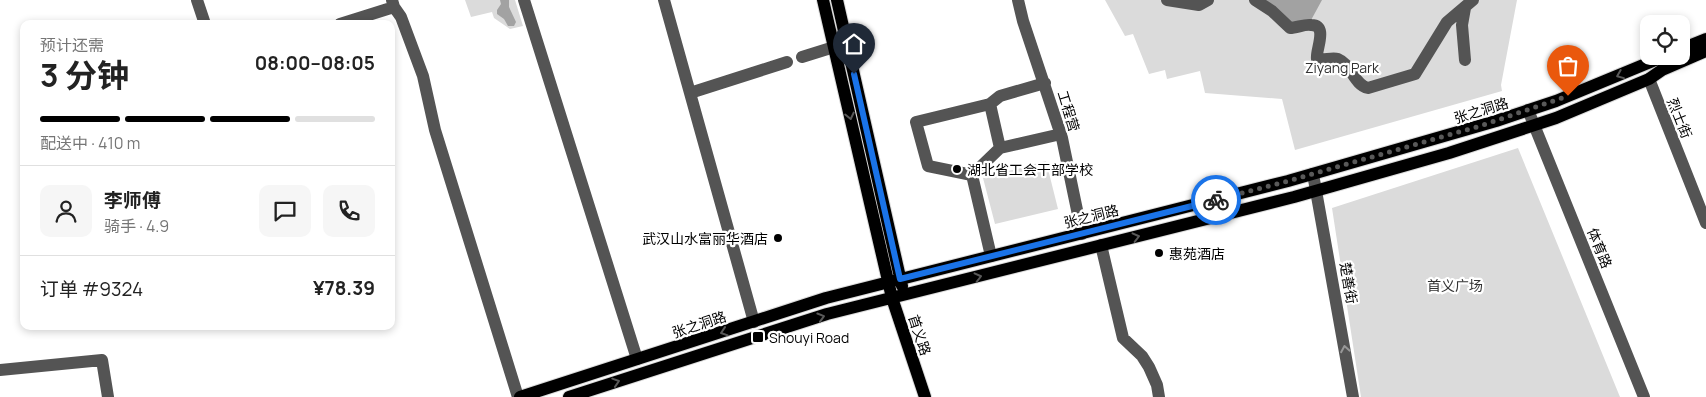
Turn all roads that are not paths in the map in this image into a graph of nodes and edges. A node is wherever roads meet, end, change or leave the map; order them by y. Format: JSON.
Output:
{"nodes":[{"id":1,"x":197,"y":0,"type":"edge"},
{"id":2,"x":524,"y":0,"type":"edge"},
{"id":3,"x":664,"y":0,"type":"edge"},
{"id":4,"x":823,"y":0,"type":"edge"},
{"id":5,"x":837,"y":0,"type":"edge"},
{"id":6,"x":1018,"y":0,"type":"edge"},
{"id":7,"x":1167,"y":0,"type":"edge"},
{"id":8,"x":1208,"y":0,"type":"edge"},
{"id":9,"x":1255,"y":0,"type":"edge"},
{"id":10,"x":393,"y":3,"type":"edge"},
{"id":11,"x":1469,"y":4,"type":"edge"},
{"id":12,"x":204,"y":20,"type":"edge"},
{"id":13,"x":350,"y":20,"type":"edge"},
{"id":14,"x":1706,"y":39,"type":"edge"},
{"id":15,"x":1690,"y":45,"type":"edge"},
{"id":16,"x":833,"y":46,"type":"junction"},
{"id":17,"x":1706,"y":52,"type":"edge"},
{"id":18,"x":801,"y":56,"type":"dead end"},
{"id":19,"x":786,"y":60,"type":"dead end"},
{"id":20,"x":1465,"y":60,"type":"dead end"},
{"id":21,"x":1643,"y":65,"type":"edge"},
{"id":22,"x":1649,"y":79,"type":"junction"},
{"id":23,"x":1045,"y":83,"type":"junction"},
{"id":24,"x":690,"y":91,"type":"junction"},
{"id":25,"x":990,"y":104,"type":"junction"},
{"id":26,"x":1525,"y":112,"type":"junction"},
{"id":27,"x":1531,"y":127,"type":"junction"},
{"id":28,"x":1061,"y":134,"type":"junction"},
{"id":29,"x":1000,"y":148,"type":"junction"},
{"id":30,"x":1313,"y":174,"type":"junction"},
{"id":31,"x":972,"y":175,"type":"junction"},
{"id":32,"x":1317,"y":190,"type":"junction"},
{"id":33,"x":1706,"y":223,"type":"edge"},
{"id":34,"x":1082,"y":234,"type":"junction"},
{"id":35,"x":1101,"y":246,"type":"junction"},
{"id":36,"x":990,"y":256,"type":"junction"},
{"id":37,"x":894,"y":280,"type":"junction"},
{"id":38,"x":898,"y":297,"type":"junction"},
{"id":39,"x":754,"y":322,"type":"junction"},
{"id":40,"x":638,"y":359,"type":"junction"},
{"id":41,"x":0,"y":370,"type":"edge"},
{"id":42,"x":108,"y":397,"type":"edge"},
{"id":43,"x":519,"y":397,"type":"edge"},
{"id":44,"x":569,"y":397,"type":"edge"},
{"id":45,"x":925,"y":397,"type":"edge"},
{"id":46,"x":1159,"y":397,"type":"edge"},
{"id":47,"x":1353,"y":397,"type":"edge"},
{"id":48,"x":1638,"y":397,"type":"edge"},
{"id":49,"x":1644,"y":397,"type":"edge"}],
"edges":[{"from":1,"to":12,"type":"street"},
{"from":2,"to":40,"type":"street"},
{"from":3,"to":24,"type":"street"},
{"from":4,"to":16,"type":"main road"},
{"from":5,"to":37,"type":"main road"},
{"from":6,"to":23,"type":"street","name":"工程营"},
{"from":7,"to":8,"type":"street"},
{"from":9,"to":11,"type":"street"},
{"from":10,"to":13,"type":"street"},
{"from":10,"to":43,"type":"street"},
{"from":11,"to":20,"type":"street"},
{"from":14,"to":15,"type":"main road"},
{"from":16,"to":18,"type":"street"},
{"from":16,"to":37,"type":"main road","one_way":true},
{"from":17,"to":22,"type":"main road"},
{"from":19,"to":24,"type":"street"},
{"from":21,"to":26,"type":"main road","name":"张之洞路","one_way":true},
{"from":22,"to":27,"type":"main road"},
{"from":22,"to":33,"type":"street","name":"烈士街"},
{"from":23,"to":25,"type":"street"},
{"from":23,"to":28,"type":"street","name":"工程营"},
{"from":24,"to":39,"type":"street"},
{"from":25,"to":29,"type":"street"},
{"from":25,"to":31,"type":"street"},
{"from":26,"to":27,"type":"street"},
{"from":26,"to":30,"type":"main road","name":"张之洞路"},
{"from":27,"to":32,"type":"main road"},
{"from":27,"to":48,"type":"street"},
{"from":27,"to":49,"type":"street","name":"体育路"},
{"from":28,"to":29,"type":"street"},
{"from":28,"to":34,"type":"street","name":"工程营"},
{"from":29,"to":31,"type":"street"},
{"from":30,"to":32,"type":"street","name":"楚善街"},
{"from":30,"to":34,"type":"main road","name":"张之洞路"},
{"from":31,"to":36,"type":"street"},
{"from":35,"to":32,"type":"main road","one_way":true},
{"from":47,"to":32,"type":"street","name":"楚善街","one_way":true},
{"from":34,"to":36,"type":"main road","name":"张之洞路"},
{"from":38,"to":35,"type":"main road","one_way":true},
{"from":35,"to":46,"type":"street"},
{"from":36,"to":37,"type":"main road","name":"张之洞路"},
{"from":37,"to":38,"type":"main road","name":"首义路"},
{"from":37,"to":39,"type":"main road","name":"张之洞路"},
{"from":44,"to":38,"type":"main road","one_way":true},
{"from":38,"to":45,"type":"main road","name":"首义路"},
{"from":39,"to":40,"type":"main road","name":"张之洞路","one_way":true},
{"from":40,"to":43,"type":"main road","name":"张之洞路"},
{"from":41,"to":42,"type":"street"}]}
